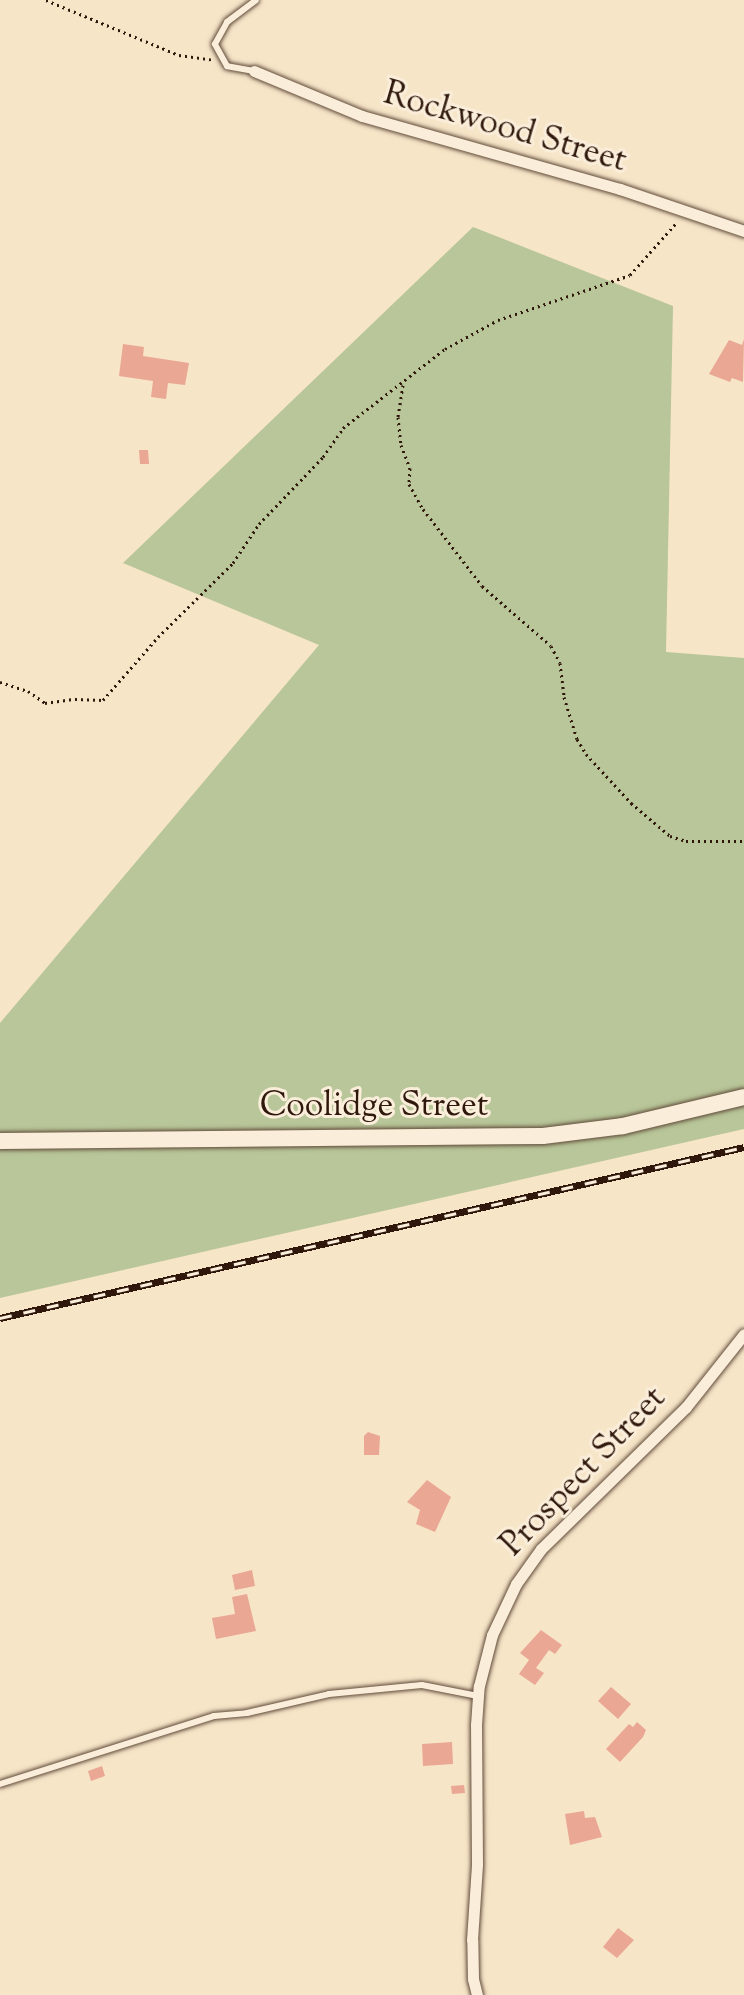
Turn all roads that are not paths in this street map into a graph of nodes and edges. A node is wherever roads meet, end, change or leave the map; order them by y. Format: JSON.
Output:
{"nodes":[{"id":1,"x":256,"y":0,"type":"edge"},
{"id":2,"x":254,"y":71,"type":"joint"},
{"id":3,"x":744,"y":231,"type":"edge"},
{"id":4,"x":744,"y":1097,"type":"edge"},
{"id":5,"x":0,"y":1141,"type":"edge"},
{"id":6,"x":744,"y":1334,"type":"edge"},
{"id":7,"x":479,"y":1696,"type":"junction"},
{"id":8,"x":0,"y":1784,"type":"edge"},
{"id":9,"x":477,"y":1995,"type":"edge"}],
"edges":[{"from":1,"to":2,"type":"lane"},
{"from":2,"to":3,"type":"street","name":"Rockwood Street"},
{"from":4,"to":5,"type":"main road","name":"Coolidge Street"},
{"from":6,"to":7,"type":"street","name":"Prospect Street"},
{"from":7,"to":8,"type":"lane"},
{"from":7,"to":9,"type":"street","name":"Prospect Street"}]}
